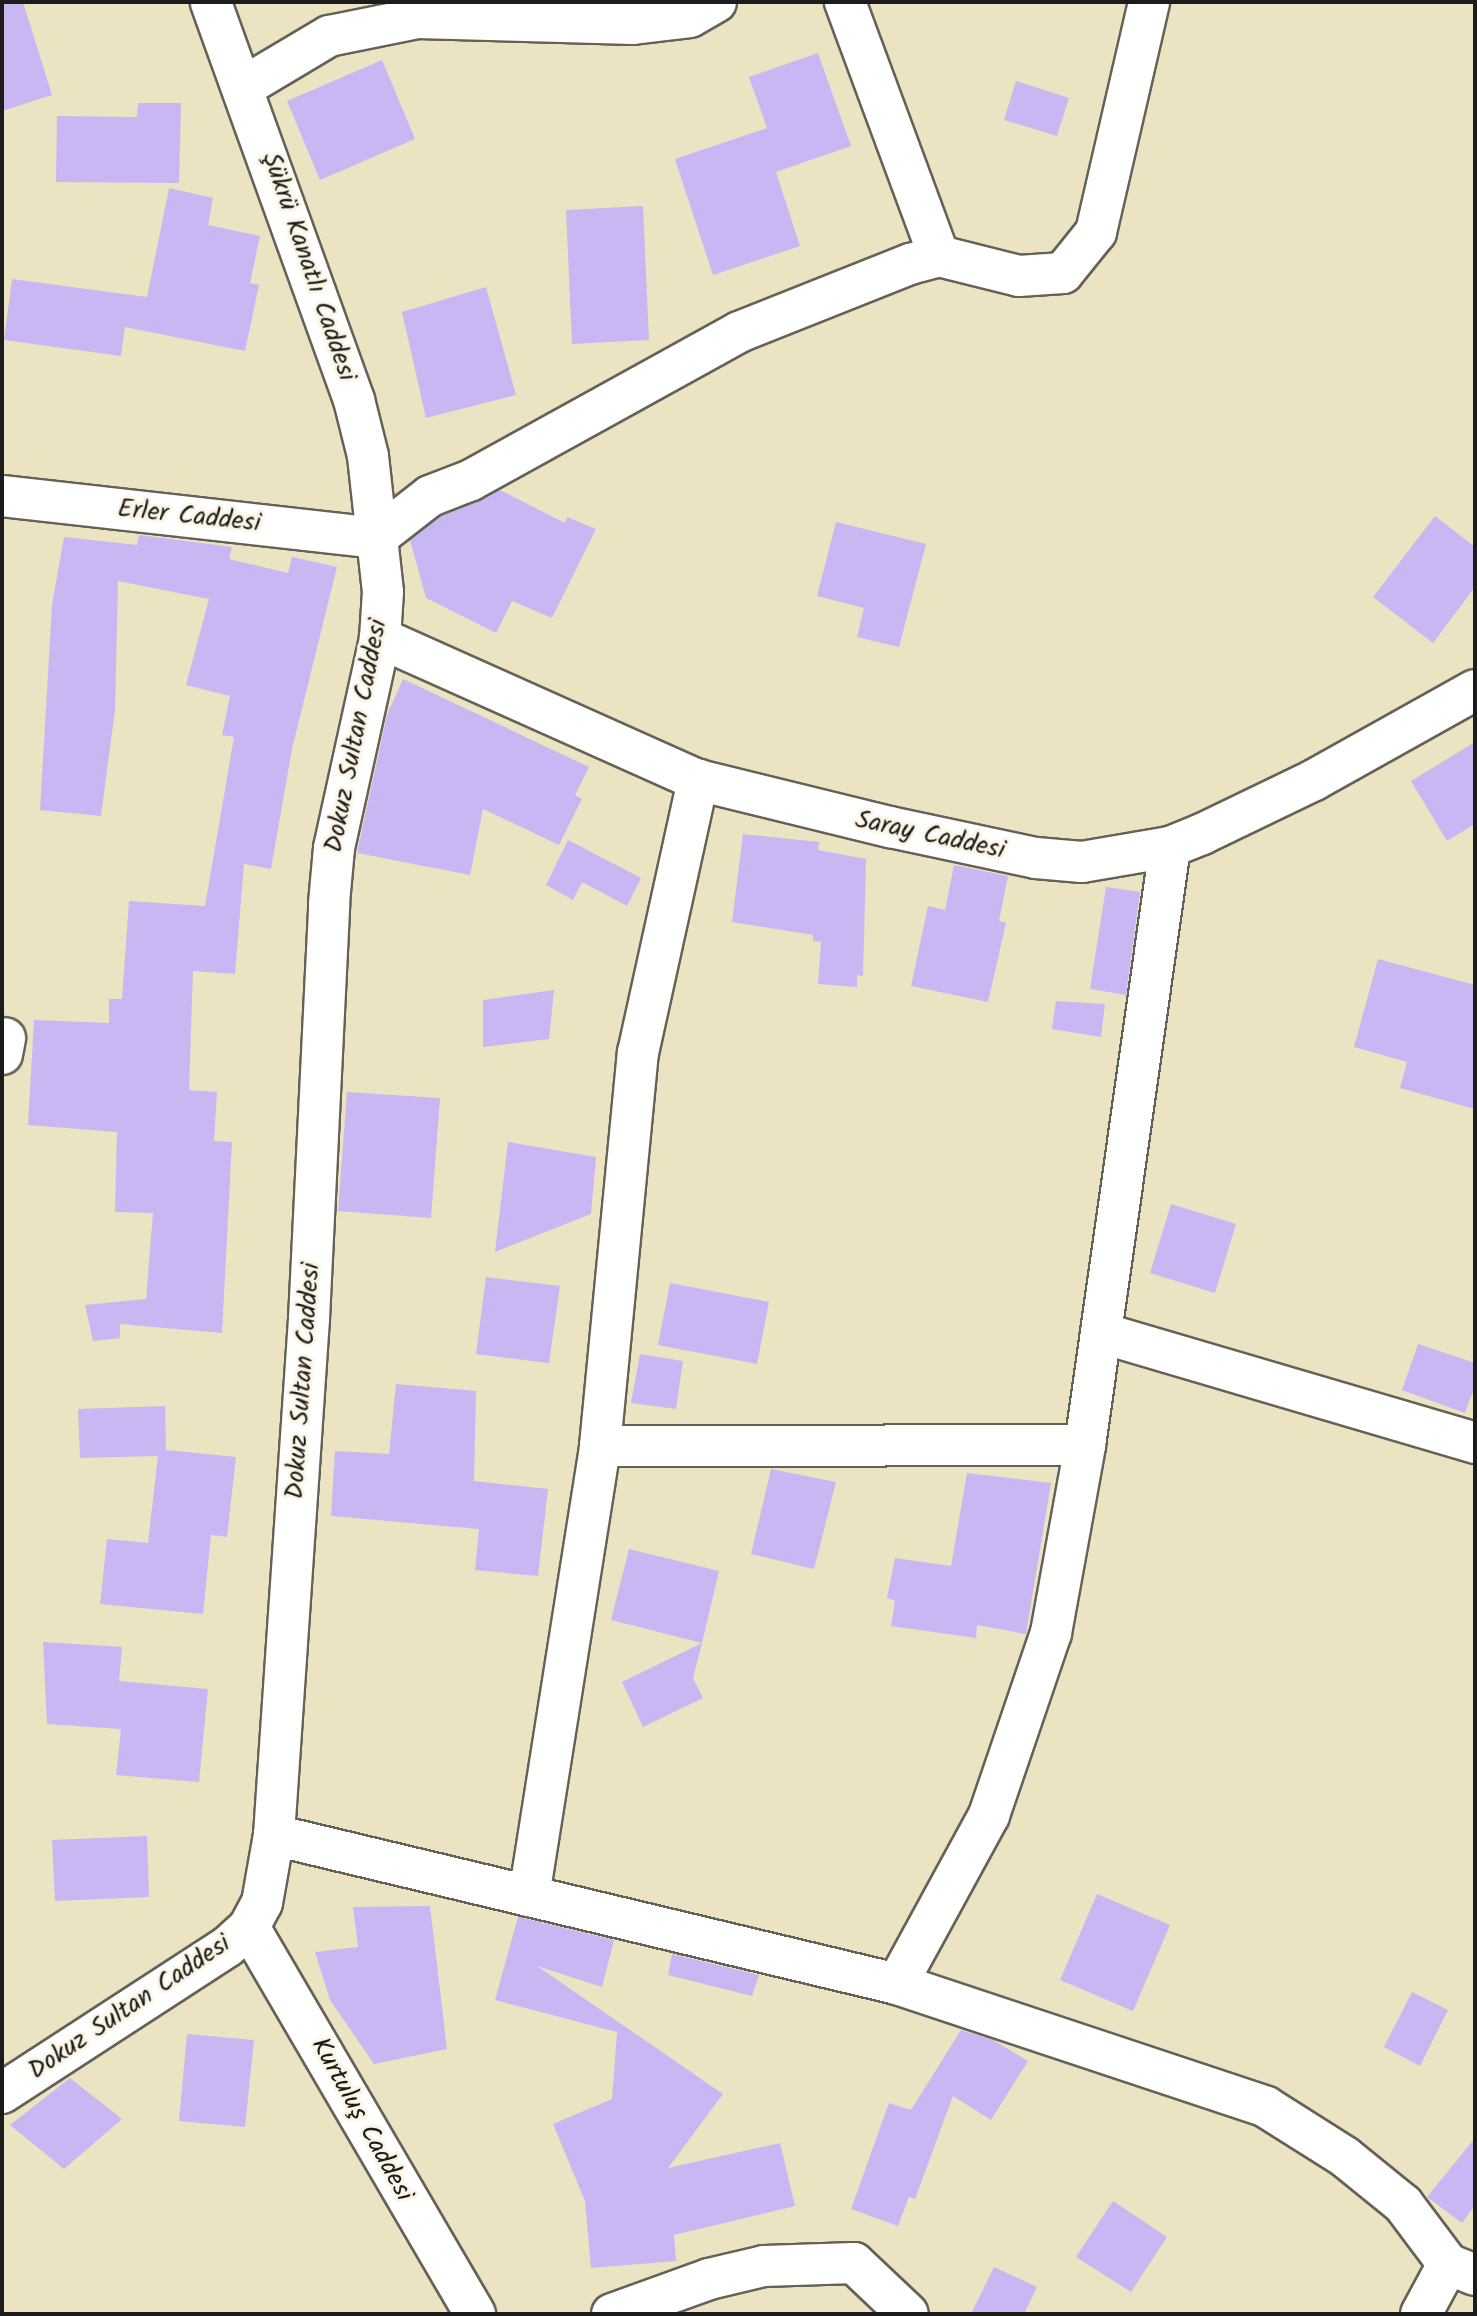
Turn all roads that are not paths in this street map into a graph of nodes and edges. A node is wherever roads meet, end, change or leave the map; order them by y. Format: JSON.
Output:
{"nodes":[{"id":1,"x":211,"y":2,"type":"edge"},
{"id":2,"x":716,"y":2,"type":"edge"},
{"id":3,"x":845,"y":2,"type":"edge"},
{"id":4,"x":1149,"y":2,"type":"edge"},
{"id":5,"x":245,"y":86,"type":"junction"},
{"id":6,"x":939,"y":256,"type":"junction"},
{"id":7,"x":2,"y":496,"type":"edge"},
{"id":8,"x":376,"y":538,"type":"junction"},
{"id":9,"x":380,"y":638,"type":"junction"},
{"id":10,"x":1475,"y":690,"type":"edge"},
{"id":11,"x":698,"y":780,"type":"junction"},
{"id":12,"x":1170,"y":847,"type":"junction"},
{"id":13,"x":1102,"y":1333,"type":"junction"},
{"id":14,"x":1475,"y":1443,"type":"edge"},
{"id":15,"x":1085,"y":1445,"type":"junction"},
{"id":16,"x":600,"y":1446,"type":"junction"},
{"id":17,"x":274,"y":1835,"type":"junction"},
{"id":18,"x":529,"y":1896,"type":"junction"},
{"id":19,"x":249,"y":1927,"type":"junction"},
{"id":20,"x":897,"y":1984,"type":"junction"},
{"id":21,"x":2,"y":2093,"type":"edge"},
{"id":22,"x":1462,"y":2270,"type":"edge"},
{"id":23,"x":475,"y":2314,"type":"edge"},
{"id":24,"x":612,"y":2314,"type":"edge"},
{"id":25,"x":908,"y":2314,"type":"edge"},
{"id":26,"x":1421,"y":2314,"type":"edge"}],
"edges":[{"from":1,"to":5,"type":"street","name":"Şükrü Kanatlı Caddesi"},
{"from":2,"to":5,"type":"street"},
{"from":3,"to":6,"type":"street"},
{"from":4,"to":6,"type":"street"},
{"from":5,"to":8,"type":"street","name":"Şükrü Kanatlı Caddesi"},
{"from":6,"to":8,"type":"street"},
{"from":7,"to":8,"type":"street","name":"Erler Caddesi"},
{"from":8,"to":9,"type":"street","name":"Dokuz Sultan Caddesi"},
{"from":9,"to":11,"type":"street","name":"Saray Caddesi"},
{"from":9,"to":17,"type":"street","name":"Dokuz Sultan Caddesi"},
{"from":10,"to":12,"type":"street","name":"Saray Caddesi"},
{"from":11,"to":12,"type":"street","name":"Saray Caddesi"},
{"from":11,"to":16,"type":"street"},
{"from":12,"to":13,"type":"street"},
{"from":13,"to":14,"type":"street"},
{"from":13,"to":15,"type":"street"},
{"from":15,"to":16,"type":"street"},
{"from":15,"to":20,"type":"street"},
{"from":16,"to":18,"type":"street"},
{"from":17,"to":18,"type":"street"},
{"from":17,"to":19,"type":"street","name":"Dokuz Sultan Caddesi"},
{"from":18,"to":20,"type":"street"},
{"from":19,"to":21,"type":"street","name":"Dokuz Sultan Caddesi"},
{"from":19,"to":23,"type":"street","name":"Kurtuluş Caddesi"},
{"from":20,"to":22,"type":"street"},
{"from":22,"to":26,"type":"street"},
{"from":24,"to":25,"type":"street"}]}
